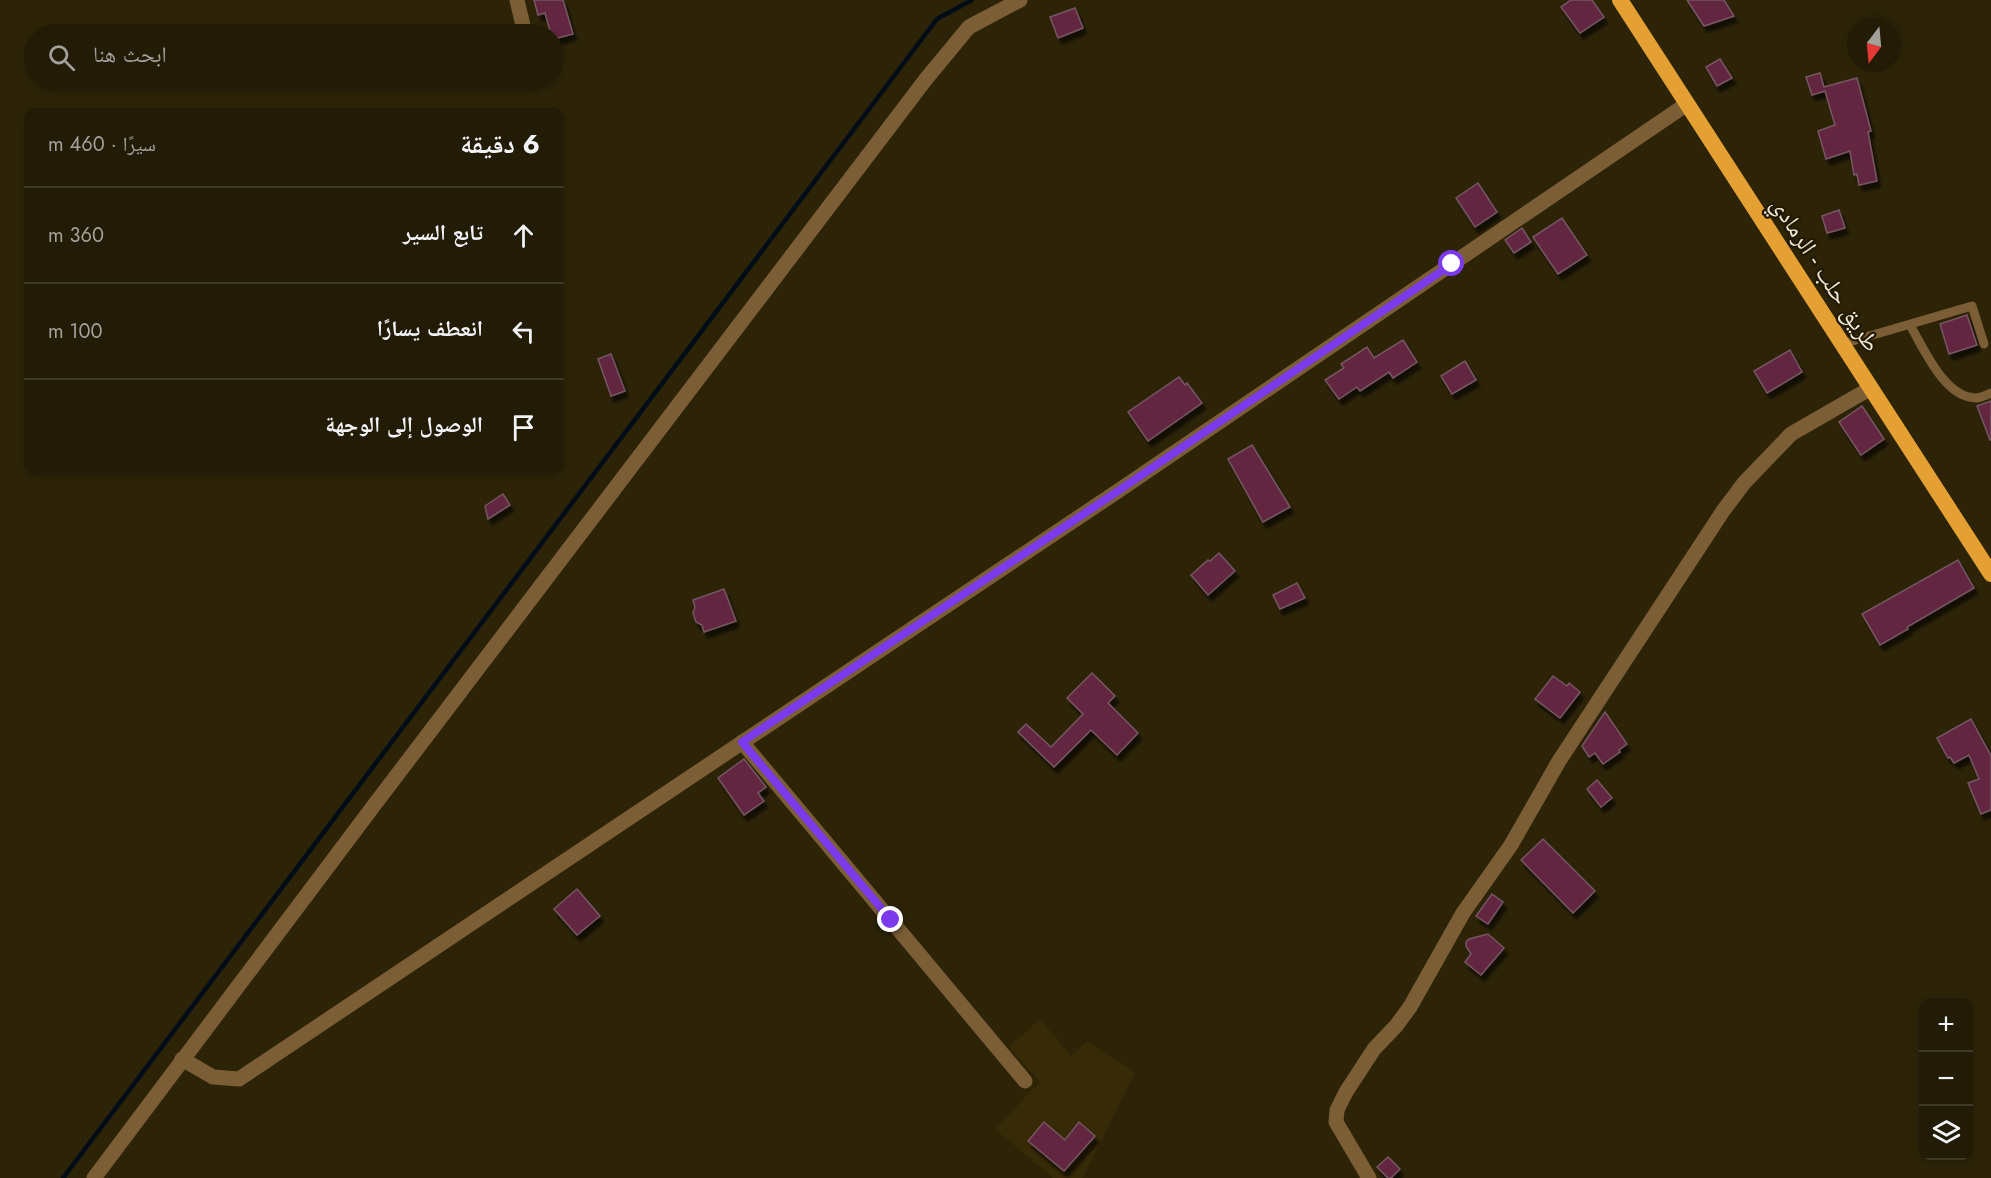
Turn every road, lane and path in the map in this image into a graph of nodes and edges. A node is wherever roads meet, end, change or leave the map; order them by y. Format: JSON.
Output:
{"nodes":[{"id":1,"x":517,"y":0,"type":"edge"},
{"id":2,"x":1020,"y":0,"type":"edge"},
{"id":3,"x":1620,"y":0,"type":"edge"},
{"id":4,"x":523,"y":24,"type":"edge"},
{"id":5,"x":1687,"y":104,"type":"junction"},
{"id":6,"x":1910,"y":325,"type":"junction"},
{"id":7,"x":1842,"y":344,"type":"junction"},
{"id":8,"x":1984,"y":344,"type":"dead end"},
{"id":9,"x":1870,"y":388,"type":"junction"},
{"id":10,"x":1991,"y":393,"type":"edge"},
{"id":11,"x":1991,"y":574,"type":"edge"},
{"id":12,"x":742,"y":742,"type":"junction"},
{"id":13,"x":182,"y":1059,"type":"junction"},
{"id":14,"x":1025,"y":1081,"type":"dead end"},
{"id":15,"x":94,"y":1178,"type":"edge"},
{"id":16,"x":1369,"y":1178,"type":"edge"}],
"edges":[{"from":1,"to":4,"type":"street"},
{"from":2,"to":13,"type":"street"},
{"from":3,"to":5,"type":"highway","name":"طريق حلب - الرمادي"},
{"from":5,"to":7,"type":"highway","name":"طريق حلب - الرمادي"},
{"from":5,"to":12,"type":"street"},
{"from":6,"to":7,"type":"lane"},
{"from":6,"to":8,"type":"lane"},
{"from":6,"to":10,"type":"lane"},
{"from":7,"to":9,"type":"highway","name":"طريق حلب - الرمادي"},
{"from":9,"to":11,"type":"highway","name":"طريق حلب - الرمادي"},
{"from":9,"to":16,"type":"street"},
{"from":12,"to":13,"type":"street"},
{"from":12,"to":14,"type":"street"},
{"from":13,"to":15,"type":"street"}]}
